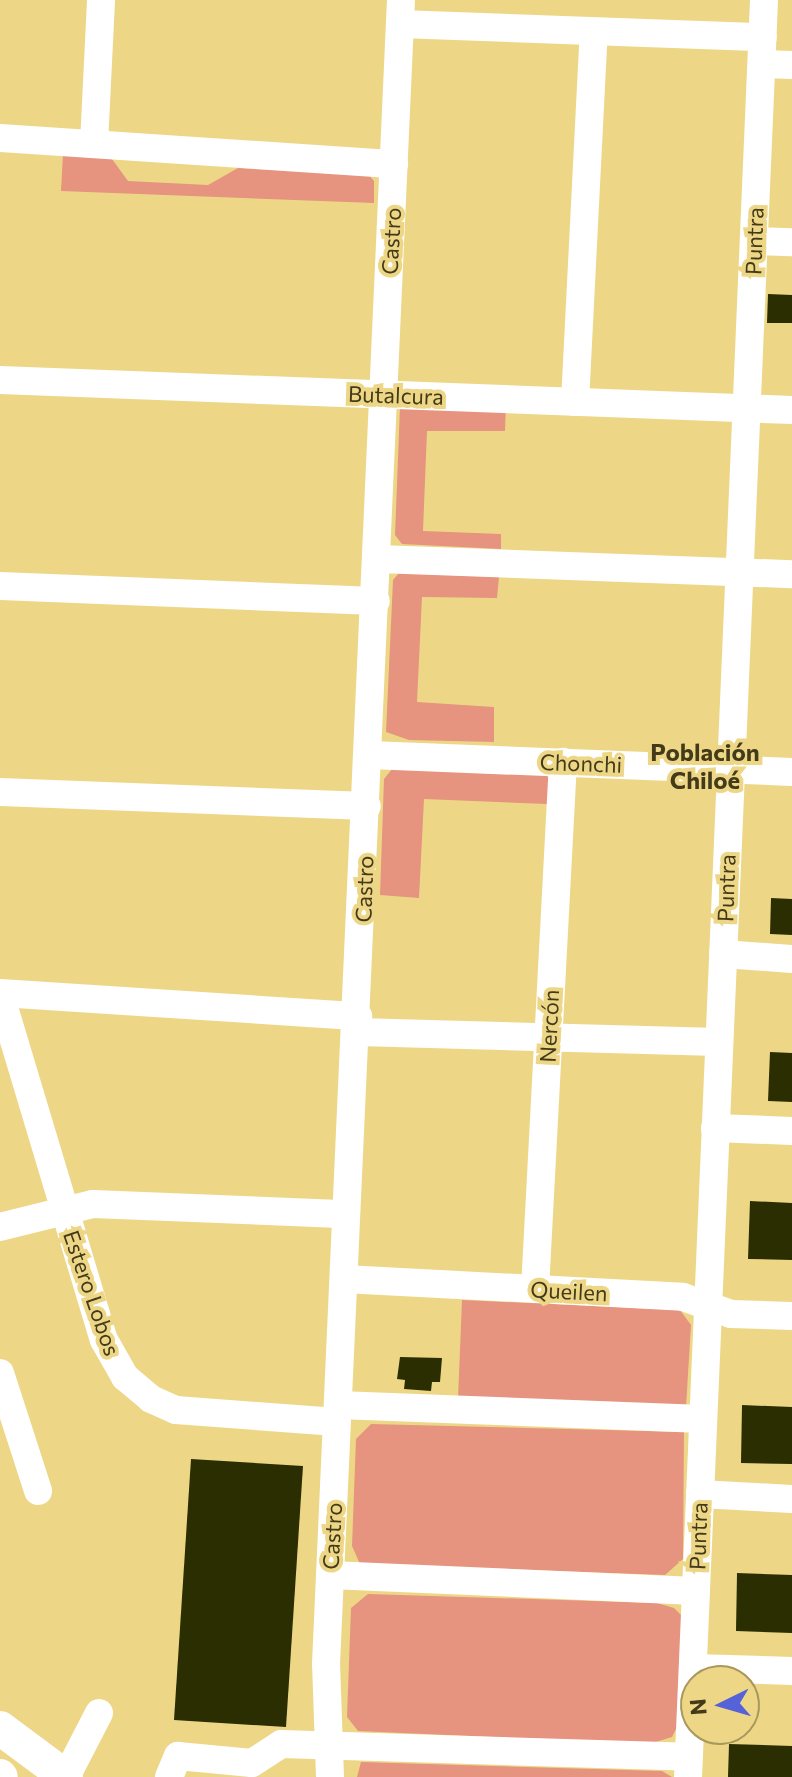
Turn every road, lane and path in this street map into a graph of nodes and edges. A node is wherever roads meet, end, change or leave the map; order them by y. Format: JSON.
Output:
{"nodes":[{"id":1,"x":101,"y":0,"type":"edge"},
{"id":2,"x":764,"y":0,"type":"edge"},
{"id":3,"x":400,"y":12,"type":"edge"},
{"id":4,"x":594,"y":33,"type":"junction"},
{"id":5,"x":762,"y":51,"type":"junction"},
{"id":6,"x":792,"y":65,"type":"edge"},
{"id":7,"x":0,"y":138,"type":"edge"},
{"id":8,"x":94,"y":144,"type":"junction"},
{"id":9,"x":394,"y":164,"type":"junction"},
{"id":10,"x":754,"y":241,"type":"junction"},
{"id":11,"x":792,"y":242,"type":"edge"},
{"id":12,"x":0,"y":380,"type":"edge"},
{"id":13,"x":384,"y":394,"type":"junction"},
{"id":14,"x":575,"y":402,"type":"junction"},
{"id":15,"x":747,"y":408,"type":"junction"},
{"id":16,"x":792,"y":410,"type":"edge"},
{"id":17,"x":378,"y":559,"type":"junction"},
{"id":18,"x":740,"y":572,"type":"junction"},
{"id":19,"x":792,"y":574,"type":"edge"},
{"id":20,"x":0,"y":586,"type":"edge"},
{"id":21,"x":376,"y":601,"type":"junction"},
{"id":22,"x":370,"y":755,"type":"junction"},
{"id":23,"x":563,"y":762,"type":"junction"},
{"id":24,"x":731,"y":770,"type":"junction"},
{"id":25,"x":792,"y":772,"type":"edge"},
{"id":26,"x":0,"y":792,"type":"edge"},
{"id":27,"x":367,"y":806,"type":"junction"},
{"id":28,"x":723,"y":954,"type":"junction"},
{"id":29,"x":792,"y":959,"type":"edge"},
{"id":30,"x":0,"y":994,"type":"edge"},
{"id":31,"x":358,"y":1024,"type":"junction"},
{"id":32,"x":549,"y":1037,"type":"junction"},
{"id":33,"x":718,"y":1042,"type":"junction"},
{"id":34,"x":715,"y":1128,"type":"junction"},
{"id":35,"x":792,"y":1131,"type":"edge"},
{"id":36,"x":64,"y":1208,"type":"junction"},
{"id":37,"x":346,"y":1214,"type":"junction"},
{"id":38,"x":0,"y":1227,"type":"edge"},
{"id":39,"x":344,"y":1279,"type":"junction"},
{"id":40,"x":535,"y":1289,"type":"junction"},
{"id":41,"x":708,"y":1306,"type":"junction"},
{"id":42,"x":792,"y":1316,"type":"edge"},
{"id":43,"x":0,"y":1373,"type":"edge"},
{"id":44,"x":337,"y":1413,"type":"junction"},
{"id":45,"x":703,"y":1419,"type":"junction"},
{"id":46,"x":38,"y":1491,"type":"dead end"},
{"id":47,"x":700,"y":1494,"type":"junction"},
{"id":48,"x":792,"y":1499,"type":"edge"},
{"id":49,"x":330,"y":1575,"type":"junction"},
{"id":50,"x":696,"y":1591,"type":"junction"},
{"id":51,"x":693,"y":1665,"type":"edge"},
{"id":52,"x":760,"y":1670,"type":"edge"},
{"id":53,"x":792,"y":1671,"type":"edge"},
{"id":54,"x":99,"y":1713,"type":"dead end"},
{"id":55,"x":0,"y":1728,"type":"edge"},
{"id":56,"x":326,"y":1743,"type":"junction"},
{"id":57,"x":690,"y":1745,"type":"edge"},
{"id":58,"x":689,"y":1767,"type":"edge"},
{"id":59,"x":66,"y":1777,"type":"edge"},
{"id":60,"x":169,"y":1777,"type":"edge"},
{"id":61,"x":330,"y":1777,"type":"edge"}],
"edges":[{"from":1,"to":8,"type":"street"},
{"from":2,"to":5,"type":"street","name":"Puntra"},
{"from":3,"to":4,"type":"street"},
{"from":3,"to":9,"type":"street","name":"Castro"},
{"from":4,"to":5,"type":"street"},
{"from":4,"to":14,"type":"street"},
{"from":5,"to":6,"type":"street"},
{"from":5,"to":10,"type":"street","name":"Puntra"},
{"from":7,"to":8,"type":"street"},
{"from":8,"to":9,"type":"street"},
{"from":9,"to":13,"type":"street","name":"Castro"},
{"from":10,"to":11,"type":"street"},
{"from":10,"to":15,"type":"street","name":"Puntra"},
{"from":12,"to":13,"type":"street","name":"Butalcura"},
{"from":13,"to":14,"type":"street","name":"Butalcura"},
{"from":13,"to":17,"type":"street","name":"Castro"},
{"from":14,"to":15,"type":"street","name":"Butalcura"},
{"from":15,"to":16,"type":"street","name":"Butalcura"},
{"from":15,"to":18,"type":"street","name":"Puntra"},
{"from":17,"to":18,"type":"street"},
{"from":17,"to":21,"type":"street","name":"Castro"},
{"from":18,"to":19,"type":"street"},
{"from":18,"to":24,"type":"street","name":"Puntra"},
{"from":20,"to":21,"type":"street"},
{"from":21,"to":22,"type":"street","name":"Castro"},
{"from":22,"to":23,"type":"street","name":"Chonchi"},
{"from":22,"to":27,"type":"street","name":"Castro"},
{"from":23,"to":24,"type":"street","name":"Chonchi"},
{"from":23,"to":32,"type":"street","name":"Nercón"},
{"from":24,"to":25,"type":"street","name":"Chonchi"},
{"from":24,"to":28,"type":"street","name":"Puntra"},
{"from":26,"to":27,"type":"street"},
{"from":27,"to":31,"type":"street","name":"Castro"},
{"from":28,"to":29,"type":"street"},
{"from":28,"to":33,"type":"street","name":"Puntra"},
{"from":30,"to":31,"type":"street"},
{"from":30,"to":36,"type":"street","name":"Estero Lobos"},
{"from":31,"to":32,"type":"street"},
{"from":31,"to":37,"type":"street","name":"Castro"},
{"from":32,"to":33,"type":"street"},
{"from":32,"to":40,"type":"street","name":"Nercón"},
{"from":33,"to":34,"type":"street","name":"Puntra"},
{"from":34,"to":35,"type":"street"},
{"from":34,"to":41,"type":"street","name":"Puntra"},
{"from":36,"to":37,"type":"street"},
{"from":36,"to":38,"type":"street"},
{"from":36,"to":44,"type":"street","name":"Estero Lobos"},
{"from":37,"to":39,"type":"street","name":"Castro"},
{"from":39,"to":40,"type":"street","name":"Queilen"},
{"from":39,"to":44,"type":"street","name":"Castro"},
{"from":40,"to":41,"type":"street","name":"Queilen"},
{"from":41,"to":42,"type":"street","name":"Queilen"},
{"from":41,"to":45,"type":"street","name":"Puntra"},
{"from":43,"to":46,"type":"street"},
{"from":44,"to":45,"type":"street","name":"Estero Lobos"},
{"from":44,"to":49,"type":"street","name":"Castro"},
{"from":45,"to":47,"type":"street","name":"Puntra"},
{"from":47,"to":48,"type":"street"},
{"from":47,"to":50,"type":"street","name":"Puntra"},
{"from":49,"to":50,"type":"street"},
{"from":49,"to":56,"type":"street","name":"Castro"},
{"from":50,"to":51,"type":"street","name":"Puntra"},
{"from":52,"to":53,"type":"street"},
{"from":54,"to":59,"type":"street"},
{"from":55,"to":59,"type":"main road"},
{"from":56,"to":58,"type":"street"},
{"from":56,"to":60,"type":"street"},
{"from":56,"to":61,"type":"street","name":"Castro"},
{"from":57,"to":58,"type":"street","name":"Puntra"}]}
